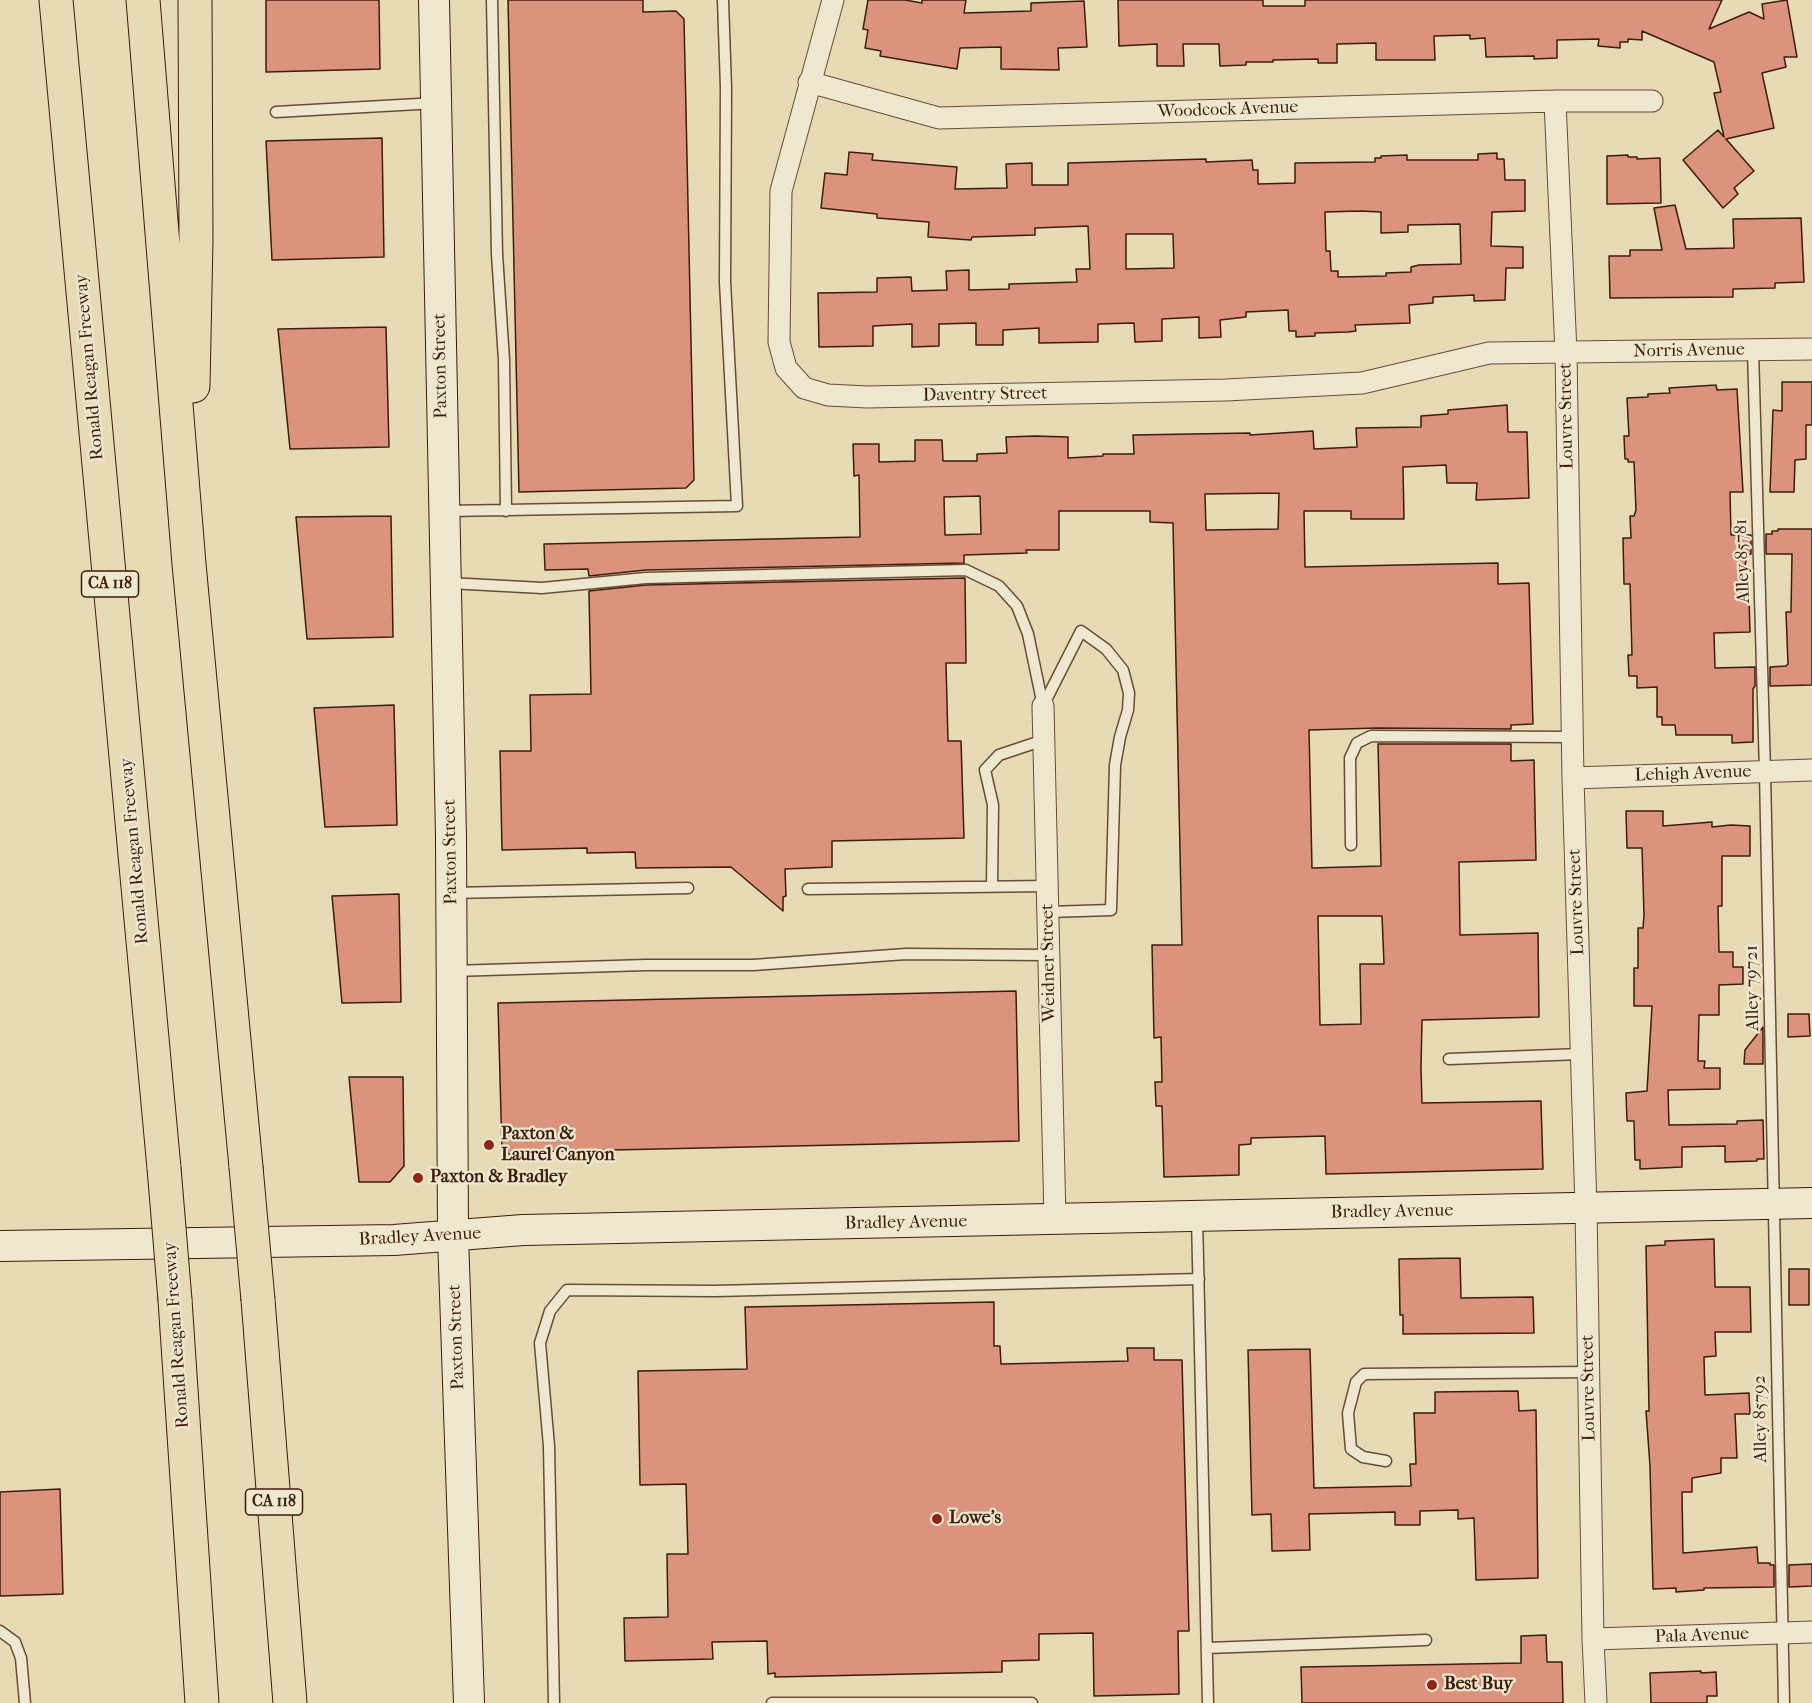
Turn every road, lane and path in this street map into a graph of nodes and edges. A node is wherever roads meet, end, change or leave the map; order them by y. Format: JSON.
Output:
{"nodes":[{"id":1,"x":56,"y":0,"type":"edge"},
{"id":2,"x":143,"y":0,"type":"edge"},
{"id":3,"x":195,"y":0,"type":"edge"},
{"id":4,"x":434,"y":0,"type":"edge"},
{"id":5,"x":492,"y":0,"type":"edge"},
{"id":6,"x":723,"y":0,"type":"edge"},
{"id":7,"x":832,"y":0,"type":"edge"},
{"id":8,"x":809,"y":82,"type":"junction"},
{"id":9,"x":1555,"y":101,"type":"junction"},
{"id":10,"x":1652,"y":101,"type":"dead end"},
{"id":11,"x":436,"y":103,"type":"junction"},
{"id":12,"x":276,"y":112,"type":"dead end"},
{"id":13,"x":1812,"y":349,"type":"edge"},
{"id":14,"x":1753,"y":350,"type":"junction"},
{"id":15,"x":1566,"y":353,"type":"junction"},
{"id":16,"x":506,"y":511,"type":"junction"},
{"id":17,"x":444,"y":512,"type":"junction"},
{"id":18,"x":189,"y":564,"type":"junction"},
{"id":19,"x":446,"y":582,"type":"junction"},
{"id":20,"x":1043,"y":706,"type":"junction"},
{"id":21,"x":1572,"y":737,"type":"junction"},
{"id":22,"x":1044,"y":740,"type":"junction"},
{"id":23,"x":1812,"y":770,"type":"edge"},
{"id":24,"x":1765,"y":772,"type":"junction"},
{"id":25,"x":1573,"y":778,"type":"junction"},
{"id":26,"x":1351,"y":845,"type":"dead end"},
{"id":27,"x":992,"y":886,"type":"junction"},
{"id":28,"x":1047,"y":886,"type":"junction"},
{"id":29,"x":688,"y":888,"type":"dead end"},
{"id":30,"x":808,"y":889,"type":"dead end"},
{"id":31,"x":452,"y":893,"type":"junction"},
{"id":32,"x":1048,"y":912,"type":"junction"},
{"id":33,"x":1049,"y":955,"type":"junction"},
{"id":34,"x":452,"y":971,"type":"junction"},
{"id":35,"x":1581,"y":1054,"type":"junction"},
{"id":36,"x":1449,"y":1059,"type":"dead end"},
{"id":37,"x":1812,"y":1203,"type":"edge"},
{"id":38,"x":1774,"y":1204,"type":"junction"},
{"id":39,"x":1586,"y":1208,"type":"junction"},
{"id":40,"x":1197,"y":1217,"type":"junction"},
{"id":41,"x":1055,"y":1220,"type":"junction"},
{"id":42,"x":453,"y":1236,"type":"junction"},
{"id":43,"x":0,"y":1246,"type":"edge"},
{"id":44,"x":1199,"y":1279,"type":"junction"},
{"id":45,"x":1589,"y":1372,"type":"junction"},
{"id":46,"x":1386,"y":1461,"type":"dead end"},
{"id":47,"x":0,"y":1631,"type":"edge"},
{"id":48,"x":1812,"y":1632,"type":"edge"},
{"id":49,"x":1783,"y":1633,"type":"junction"},
{"id":50,"x":1593,"y":1639,"type":"junction"},
{"id":51,"x":1426,"y":1640,"type":"dead end"},
{"id":52,"x":1207,"y":1648,"type":"junction"},
{"id":53,"x":25,"y":1703,"type":"edge"},
{"id":54,"x":202,"y":1703,"type":"edge"},
{"id":55,"x":290,"y":1703,"type":"edge"},
{"id":56,"x":469,"y":1703,"type":"edge"},
{"id":57,"x":554,"y":1703,"type":"edge"},
{"id":58,"x":772,"y":1703,"type":"edge"},
{"id":59,"x":1032,"y":1703,"type":"edge"},
{"id":60,"x":1208,"y":1703,"type":"edge"},
{"id":61,"x":1596,"y":1703,"type":"edge"},
{"id":62,"x":1784,"y":1703,"type":"edge"}],
"edges":[{"from":1,"to":54,"type":"highway","name":"Ronald Reagan Freeway","number":"CA 118","bridge":true},
{"from":2,"to":18,"type":"highway","number":"CA 118"},
{"from":3,"to":18,"type":"highway"},
{"from":4,"to":11,"type":"street","name":"Paxton Street"},
{"from":5,"to":16,"type":"lane"},
{"from":6,"to":16,"type":"lane"},
{"from":7,"to":8,"type":"street","name":"Daventry Street"},
{"from":8,"to":9,"type":"street","name":"Woodcock Avenue"},
{"from":8,"to":15,"type":"street","name":"Daventry Street"},
{"from":9,"to":10,"type":"street","name":"Woodcock Avenue"},
{"from":9,"to":15,"type":"street","name":"Louvre Street"},
{"from":11,"to":12,"type":"lane"},
{"from":11,"to":17,"type":"street","name":"Paxton Street"},
{"from":13,"to":14,"type":"street","name":"Norris Avenue"},
{"from":14,"to":15,"type":"street","name":"Norris Avenue"},
{"from":14,"to":24,"type":"lane","name":"Alley 85781"},
{"from":15,"to":21,"type":"street","name":"Louvre Street"},
{"from":16,"to":17,"type":"lane"},
{"from":17,"to":19,"type":"street","name":"Paxton Street"},
{"from":18,"to":55,"type":"highway","number":"CA 118","bridge":true},
{"from":19,"to":20,"type":"lane"},
{"from":19,"to":31,"type":"street","name":"Paxton Street"},
{"from":20,"to":22,"type":"street","name":"Weidner Street"},
{"from":20,"to":32,"type":"lane"},
{"from":21,"to":25,"type":"street","name":"Louvre Street"},
{"from":21,"to":26,"type":"lane"},
{"from":22,"to":27,"type":"lane"},
{"from":22,"to":28,"type":"street","name":"Weidner Street"},
{"from":23,"to":24,"type":"street","name":"Lehigh Avenue"},
{"from":24,"to":25,"type":"street","name":"Lehigh Avenue"},
{"from":24,"to":38,"type":"lane","name":"Alley 79721"},
{"from":25,"to":35,"type":"street","name":"Louvre Street"},
{"from":27,"to":28,"type":"lane"},
{"from":27,"to":30,"type":"lane"},
{"from":28,"to":32,"type":"street","name":"Weidner Street"},
{"from":29,"to":31,"type":"lane"},
{"from":31,"to":34,"type":"street","name":"Paxton Street"},
{"from":32,"to":33,"type":"street","name":"Weidner Street"},
{"from":33,"to":34,"type":"lane"},
{"from":33,"to":41,"type":"street","name":"Weidner Street"},
{"from":34,"to":42,"type":"street","name":"Paxton Street"},
{"from":35,"to":36,"type":"lane"},
{"from":35,"to":39,"type":"street","name":"Louvre Street"},
{"from":37,"to":38,"type":"street","name":"Bradley Avenue"},
{"from":38,"to":39,"type":"street","name":"Bradley Avenue"},
{"from":38,"to":49,"type":"lane","name":"Alley 85792"},
{"from":39,"to":40,"type":"street","name":"Bradley Avenue"},
{"from":39,"to":45,"type":"street","name":"Louvre Street"},
{"from":40,"to":41,"type":"street","name":"Bradley Avenue"},
{"from":40,"to":44,"type":"lane"},
{"from":41,"to":42,"type":"street","name":"Bradley Avenue"},
{"from":42,"to":43,"type":"street","name":"Bradley Avenue"},
{"from":42,"to":56,"type":"street","name":"Paxton Street"},
{"from":44,"to":52,"type":"lane"},
{"from":44,"to":57,"type":"lane"},
{"from":45,"to":46,"type":"lane"},
{"from":45,"to":50,"type":"street","name":"Louvre Street"},
{"from":47,"to":53,"type":"lane"},
{"from":48,"to":49,"type":"street","name":"Pala Avenue"},
{"from":49,"to":50,"type":"street","name":"Pala Avenue"},
{"from":49,"to":62,"type":"lane","name":"Alley 85792"},
{"from":50,"to":61,"type":"street","name":"Louvre Street"},
{"from":51,"to":52,"type":"lane"},
{"from":52,"to":60,"type":"lane"},
{"from":58,"to":59,"type":"lane"}]}
